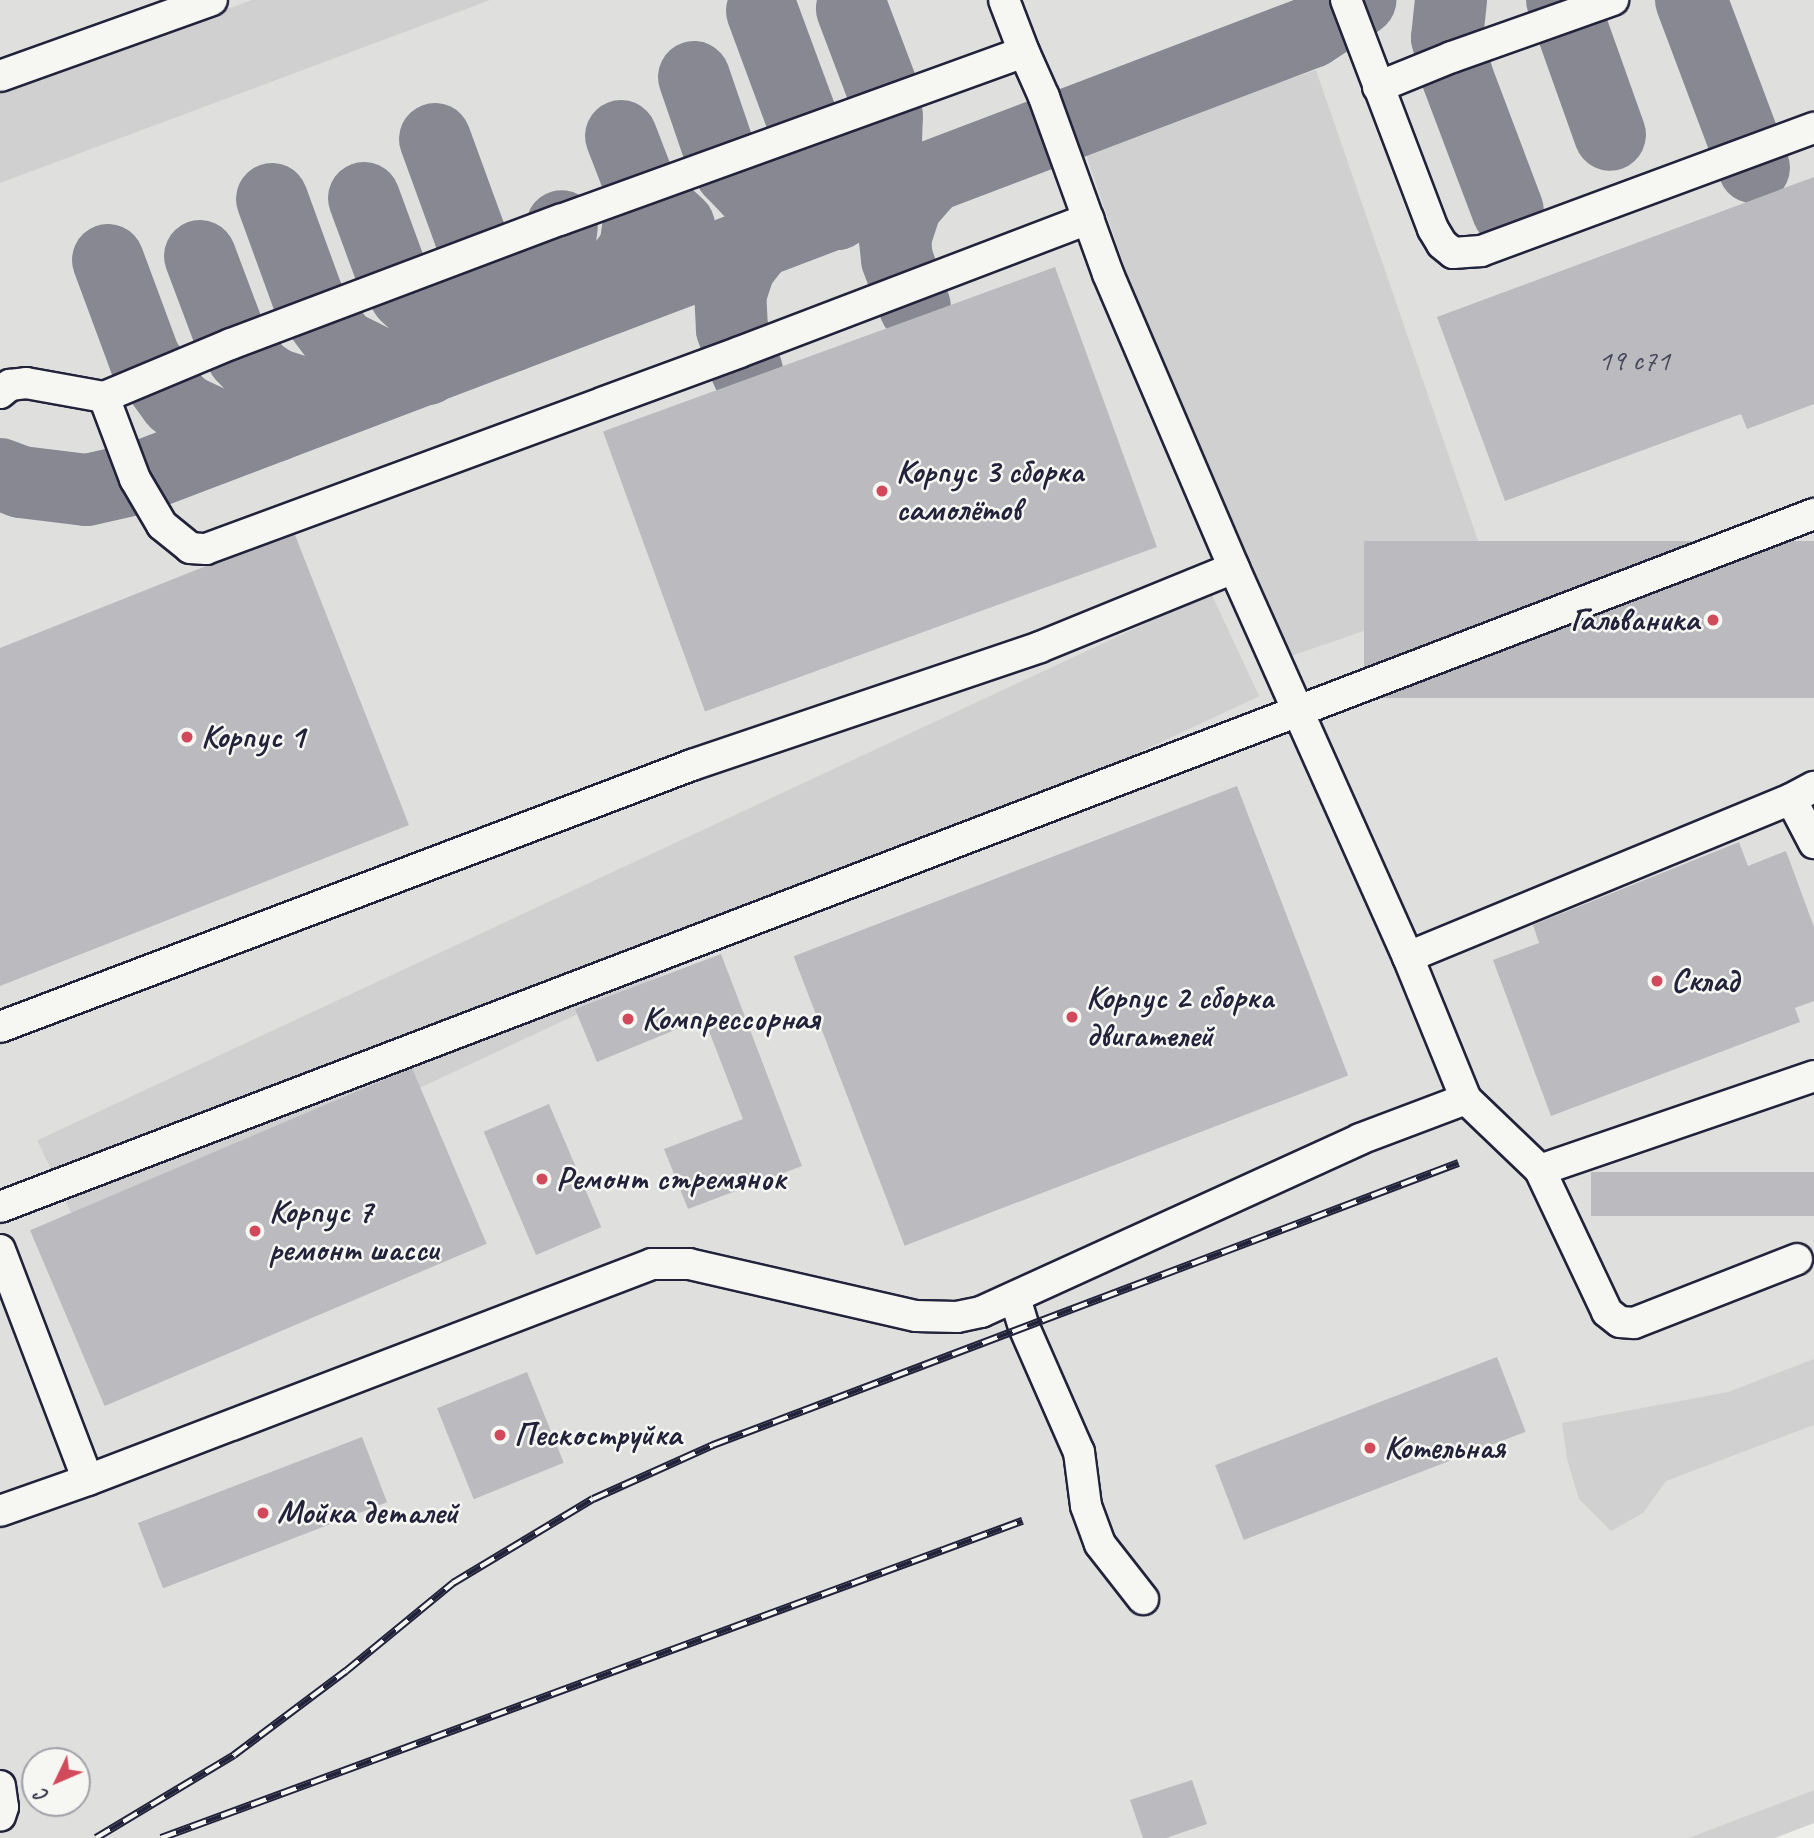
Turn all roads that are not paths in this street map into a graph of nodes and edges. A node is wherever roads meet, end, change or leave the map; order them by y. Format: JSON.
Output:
{"nodes":[{"id":1,"x":212,"y":0,"type":"edge"},
{"id":2,"x":1004,"y":0,"type":"edge"},
{"id":3,"x":1346,"y":0,"type":"edge"},
{"id":4,"x":1612,"y":0,"type":"edge"},
{"id":5,"x":1024,"y":52,"type":"junction"},
{"id":6,"x":0,"y":76,"type":"edge"},
{"id":7,"x":1378,"y":87,"type":"junction"},
{"id":8,"x":1814,"y":128,"type":"edge"},
{"id":9,"x":1088,"y":219,"type":"junction"},
{"id":10,"x":0,"y":393,"type":"edge"},
{"id":11,"x":104,"y":397,"type":"junction"},
{"id":12,"x":1814,"y":514,"type":"edge"},
{"id":13,"x":1234,"y":568,"type":"junction"},
{"id":14,"x":1300,"y":713,"type":"junction"},
{"id":15,"x":1803,"y":793,"type":"edge"},
{"id":16,"x":1814,"y":843,"type":"edge"},
{"id":17,"x":1408,"y":957,"type":"junction"},
{"id":18,"x":0,"y":1027,"type":"edge"},
{"id":19,"x":1814,"y":1076,"type":"edge"},
{"id":20,"x":1466,"y":1099,"type":"junction"},
{"id":21,"x":1540,"y":1170,"type":"junction"},
{"id":22,"x":0,"y":1207,"type":"edge"},
{"id":23,"x":0,"y":1250,"type":"edge"},
{"id":24,"x":1797,"y":1259,"type":"dead end"},
{"id":25,"x":1015,"y":1298,"type":"junction"},
{"id":26,"x":88,"y":1479,"type":"junction"},
{"id":27,"x":0,"y":1511,"type":"edge"},
{"id":28,"x":1143,"y":1599,"type":"dead end"},
{"id":29,"x":0,"y":1786,"type":"edge"},
{"id":30,"x":0,"y":1816,"type":"edge"}],
"edges":[{"from":1,"to":6,"type":"lane"},
{"from":2,"to":5,"type":"lane"},
{"from":3,"to":7,"type":"lane"},
{"from":4,"to":7,"type":"lane"},
{"from":5,"to":9,"type":"lane"},
{"from":5,"to":11,"type":"lane"},
{"from":7,"to":8,"type":"lane"},
{"from":9,"to":11,"type":"lane"},
{"from":9,"to":13,"type":"lane"},
{"from":10,"to":11,"type":"lane"},
{"from":12,"to":14,"type":"lane"},
{"from":13,"to":14,"type":"lane"},
{"from":13,"to":18,"type":"lane"},
{"from":14,"to":17,"type":"lane"},
{"from":14,"to":22,"type":"lane"},
{"from":15,"to":16,"type":"lane"},
{"from":15,"to":17,"type":"lane"},
{"from":17,"to":20,"type":"lane"},
{"from":19,"to":21,"type":"lane"},
{"from":20,"to":21,"type":"lane"},
{"from":20,"to":25,"type":"lane"},
{"from":21,"to":24,"type":"lane"},
{"from":23,"to":26,"type":"lane"},
{"from":25,"to":26,"type":"lane"},
{"from":25,"to":28,"type":"lane"},
{"from":26,"to":27,"type":"lane"},
{"from":29,"to":30,"type":"lane"}]}
